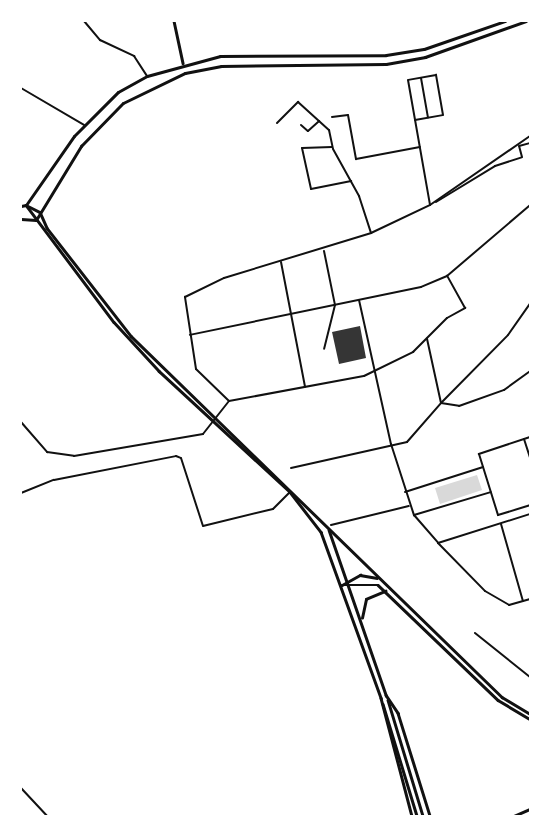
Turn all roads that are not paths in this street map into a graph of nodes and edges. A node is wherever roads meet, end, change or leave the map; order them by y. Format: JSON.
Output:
{"nodes":[{"id":1,"x":84,"y":21,"type":"edge"},
{"id":2,"x":174,"y":21,"type":"edge"},
{"id":3,"x":506,"y":21,"type":"edge"},
{"id":4,"x":526,"y":21,"type":"edge"},
{"id":5,"x":184,"y":63,"type":"junction"},
{"id":6,"x":147,"y":76,"type":"junction"},
{"id":7,"x":422,"y":78,"type":"junction"},
{"id":8,"x":21,"y":88,"type":"edge"},
{"id":9,"x":332,"y":117,"type":"dead end"},
{"id":10,"x":428,"y":118,"type":"junction"},
{"id":11,"x":415,"y":120,"type":"junction"},
{"id":12,"x":319,"y":121,"type":"junction"},
{"id":13,"x":277,"y":123,"type":"dead end"},
{"id":14,"x":301,"y":124,"type":"dead end"},
{"id":15,"x":84,"y":126,"type":"junction"},
{"id":16,"x":530,"y":136,"type":"edge"},
{"id":17,"x":530,"y":143,"type":"edge"},
{"id":18,"x":332,"y":147,"type":"junction"},
{"id":19,"x":420,"y":147,"type":"junction"},
{"id":20,"x":351,"y":181,"type":"junction"},
{"id":21,"x":26,"y":205,"type":"junction"},
{"id":22,"x":21,"y":206,"type":"edge"},
{"id":23,"x":430,"y":206,"type":"junction"},
{"id":24,"x":530,"y":206,"type":"edge"},
{"id":25,"x":40,"y":212,"type":"junction"},
{"id":26,"x":21,"y":219,"type":"edge"},
{"id":27,"x":36,"y":220,"type":"junction"},
{"id":28,"x":371,"y":234,"type":"junction"},
{"id":29,"x":324,"y":251,"type":"junction"},
{"id":30,"x":281,"y":262,"type":"junction"},
{"id":31,"x":447,"y":276,"type":"junction"},
{"id":32,"x":359,"y":300,"type":"junction"},
{"id":33,"x":530,"y":304,"type":"edge"},
{"id":34,"x":335,"y":305,"type":"junction"},
{"id":35,"x":291,"y":314,"type":"junction"},
{"id":36,"x":190,"y":335,"type":"junction"},
{"id":37,"x":427,"y":339,"type":"junction"},
{"id":38,"x":324,"y":349,"type":"dead end"},
{"id":39,"x":375,"y":370,"type":"junction"},
{"id":40,"x":530,"y":371,"type":"edge"},
{"id":41,"x":306,"y":387,"type":"junction"},
{"id":42,"x":229,"y":402,"type":"junction"},
{"id":43,"x":441,"y":403,"type":"junction"},
{"id":44,"x":215,"y":418,"type":"junction"},
{"id":45,"x":212,"y":421,"type":"junction"},
{"id":46,"x":21,"y":422,"type":"edge"},
{"id":47,"x":530,"y":437,"type":"edge"},
{"id":48,"x":524,"y":439,"type":"junction"},
{"id":49,"x":391,"y":444,"type":"junction"},
{"id":50,"x":530,"y":457,"type":"edge"},
{"id":51,"x":483,"y":467,"type":"junction"},
{"id":52,"x":291,"y":468,"type":"dead end"},
{"id":53,"x":290,"y":492,"type":"junction"},
{"id":54,"x":405,"y":492,"type":"junction"},
{"id":55,"x":490,"y":492,"type":"junction"},
{"id":56,"x":21,"y":493,"type":"edge"},
{"id":57,"x":530,"y":505,"type":"edge"},
{"id":58,"x":409,"y":506,"type":"junction"},
{"id":59,"x":530,"y":514,"type":"edge"},
{"id":60,"x":414,"y":515,"type":"junction"},
{"id":61,"x":500,"y":523,"type":"junction"},
{"id":62,"x":329,"y":526,"type":"junction"},
{"id":63,"x":438,"y":543,"type":"junction"},
{"id":64,"x":379,"y":578,"type":"junction"},
{"id":65,"x":348,"y":579,"type":"junction"},
{"id":66,"x":350,"y":586,"type":"junction"},
{"id":67,"x":343,"y":587,"type":"junction"},
{"id":68,"x":385,"y":591,"type":"junction"},
{"id":69,"x":530,"y":599,"type":"edge"},
{"id":70,"x":523,"y":601,"type":"junction"},
{"id":71,"x":362,"y":622,"type":"junction"},
{"id":72,"x":475,"y":632,"type":"dead end"},
{"id":73,"x":530,"y":677,"type":"edge"},
{"id":74,"x":386,"y":695,"type":"junction"},
{"id":75,"x":381,"y":698,"type":"junction"},
{"id":76,"x":530,"y":714,"type":"edge"},
{"id":77,"x":530,"y":719,"type":"edge"},
{"id":78,"x":21,"y":788,"type":"edge"},
{"id":79,"x":530,"y":809,"type":"edge"},
{"id":80,"x":47,"y":816,"type":"edge"},
{"id":81,"x":412,"y":816,"type":"edge"},
{"id":82,"x":417,"y":816,"type":"edge"},
{"id":83,"x":423,"y":816,"type":"edge"},
{"id":84,"x":430,"y":816,"type":"edge"},
{"id":85,"x":514,"y":816,"type":"edge"}],
"edges":[{"from":1,"to":6,"type":"street"},
{"from":2,"to":5,"type":"main road"},
{"from":3,"to":5,"type":"main road"},
{"from":4,"to":25,"type":"main road"},
{"from":5,"to":6,"type":"main road"},
{"from":6,"to":15,"type":"main road"},
{"from":7,"to":10,"type":"street"},
{"from":7,"to":10,"type":"street"},
{"from":7,"to":11,"type":"street"},
{"from":8,"to":15,"type":"street"},
{"from":9,"to":19,"type":"street"},
{"from":10,"to":11,"type":"street"},
{"from":11,"to":19,"type":"street"},
{"from":12,"to":13,"type":"street"},
{"from":12,"to":14,"type":"street"},
{"from":12,"to":18,"type":"street"},
{"from":15,"to":21,"type":"main road"},
{"from":16,"to":23,"type":"street"},
{"from":17,"to":23,"type":"street"},
{"from":18,"to":20,"type":"street"},
{"from":18,"to":20,"type":"street"},
{"from":19,"to":23,"type":"street"},
{"from":20,"to":28,"type":"street"},
{"from":21,"to":22,"type":"main road"},
{"from":21,"to":25,"type":"main road"},
{"from":21,"to":27,"type":"main road"},
{"from":23,"to":28,"type":"street"},
{"from":24,"to":31,"type":"street"},
{"from":25,"to":27,"type":"main road"},
{"from":25,"to":44,"type":"main road"},
{"from":26,"to":27,"type":"main road"},
{"from":27,"to":45,"type":"main road"},
{"from":28,"to":29,"type":"street"},
{"from":29,"to":30,"type":"street"},
{"from":29,"to":34,"type":"street"},
{"from":30,"to":35,"type":"street"},
{"from":30,"to":36,"type":"street"},
{"from":31,"to":32,"type":"street"},
{"from":31,"to":37,"type":"street"},
{"from":32,"to":34,"type":"street"},
{"from":32,"to":39,"type":"street"},
{"from":33,"to":43,"type":"street"},
{"from":34,"to":35,"type":"street"},
{"from":34,"to":38,"type":"street"},
{"from":35,"to":36,"type":"street"},
{"from":35,"to":41,"type":"street"},
{"from":36,"to":42,"type":"street"},
{"from":37,"to":39,"type":"street"},
{"from":37,"to":43,"type":"street"},
{"from":39,"to":41,"type":"street"},
{"from":39,"to":49,"type":"street"},
{"from":40,"to":43,"type":"street"},
{"from":41,"to":42,"type":"street"},
{"from":42,"to":44,"type":"street"},
{"from":43,"to":49,"type":"street"},
{"from":44,"to":45,"type":"street"},
{"from":44,"to":62,"type":"main road"},
{"from":45,"to":46,"type":"street"},
{"from":45,"to":53,"type":"main road"},
{"from":47,"to":48,"type":"street"},
{"from":48,"to":50,"type":"street"},
{"from":48,"to":51,"type":"street"},
{"from":49,"to":52,"type":"street"},
{"from":49,"to":54,"type":"street"},
{"from":51,"to":54,"type":"street"},
{"from":51,"to":55,"type":"street"},
{"from":53,"to":56,"type":"street"},
{"from":53,"to":67,"type":"main road"},
{"from":54,"to":58,"type":"street"},
{"from":55,"to":57,"type":"street"},
{"from":55,"to":60,"type":"street"},
{"from":58,"to":60,"type":"street"},
{"from":58,"to":62,"type":"street"},
{"from":59,"to":61,"type":"street"},
{"from":60,"to":63,"type":"street"},
{"from":61,"to":63,"type":"street"},
{"from":61,"to":70,"type":"street"},
{"from":62,"to":64,"type":"main road"},
{"from":62,"to":65,"type":"main road"},
{"from":63,"to":70,"type":"street"},
{"from":64,"to":65,"type":"main road"},
{"from":64,"to":76,"type":"main road"},
{"from":65,"to":66,"type":"main road"},
{"from":65,"to":67,"type":"main road"},
{"from":66,"to":67,"type":"main road"},
{"from":66,"to":68,"type":"main road"},
{"from":66,"to":71,"type":"main road"},
{"from":67,"to":75,"type":"main road"},
{"from":68,"to":71,"type":"main road"},
{"from":68,"to":77,"type":"main road"},
{"from":69,"to":70,"type":"street"},
{"from":71,"to":74,"type":"main road"},
{"from":72,"to":73,"type":"street"},
{"from":74,"to":83,"type":"main road"},
{"from":74,"to":84,"type":"main road"},
{"from":75,"to":81,"type":"main road"},
{"from":75,"to":82,"type":"main road"},
{"from":78,"to":80,"type":"street"},
{"from":79,"to":85,"type":"main road"}]}
